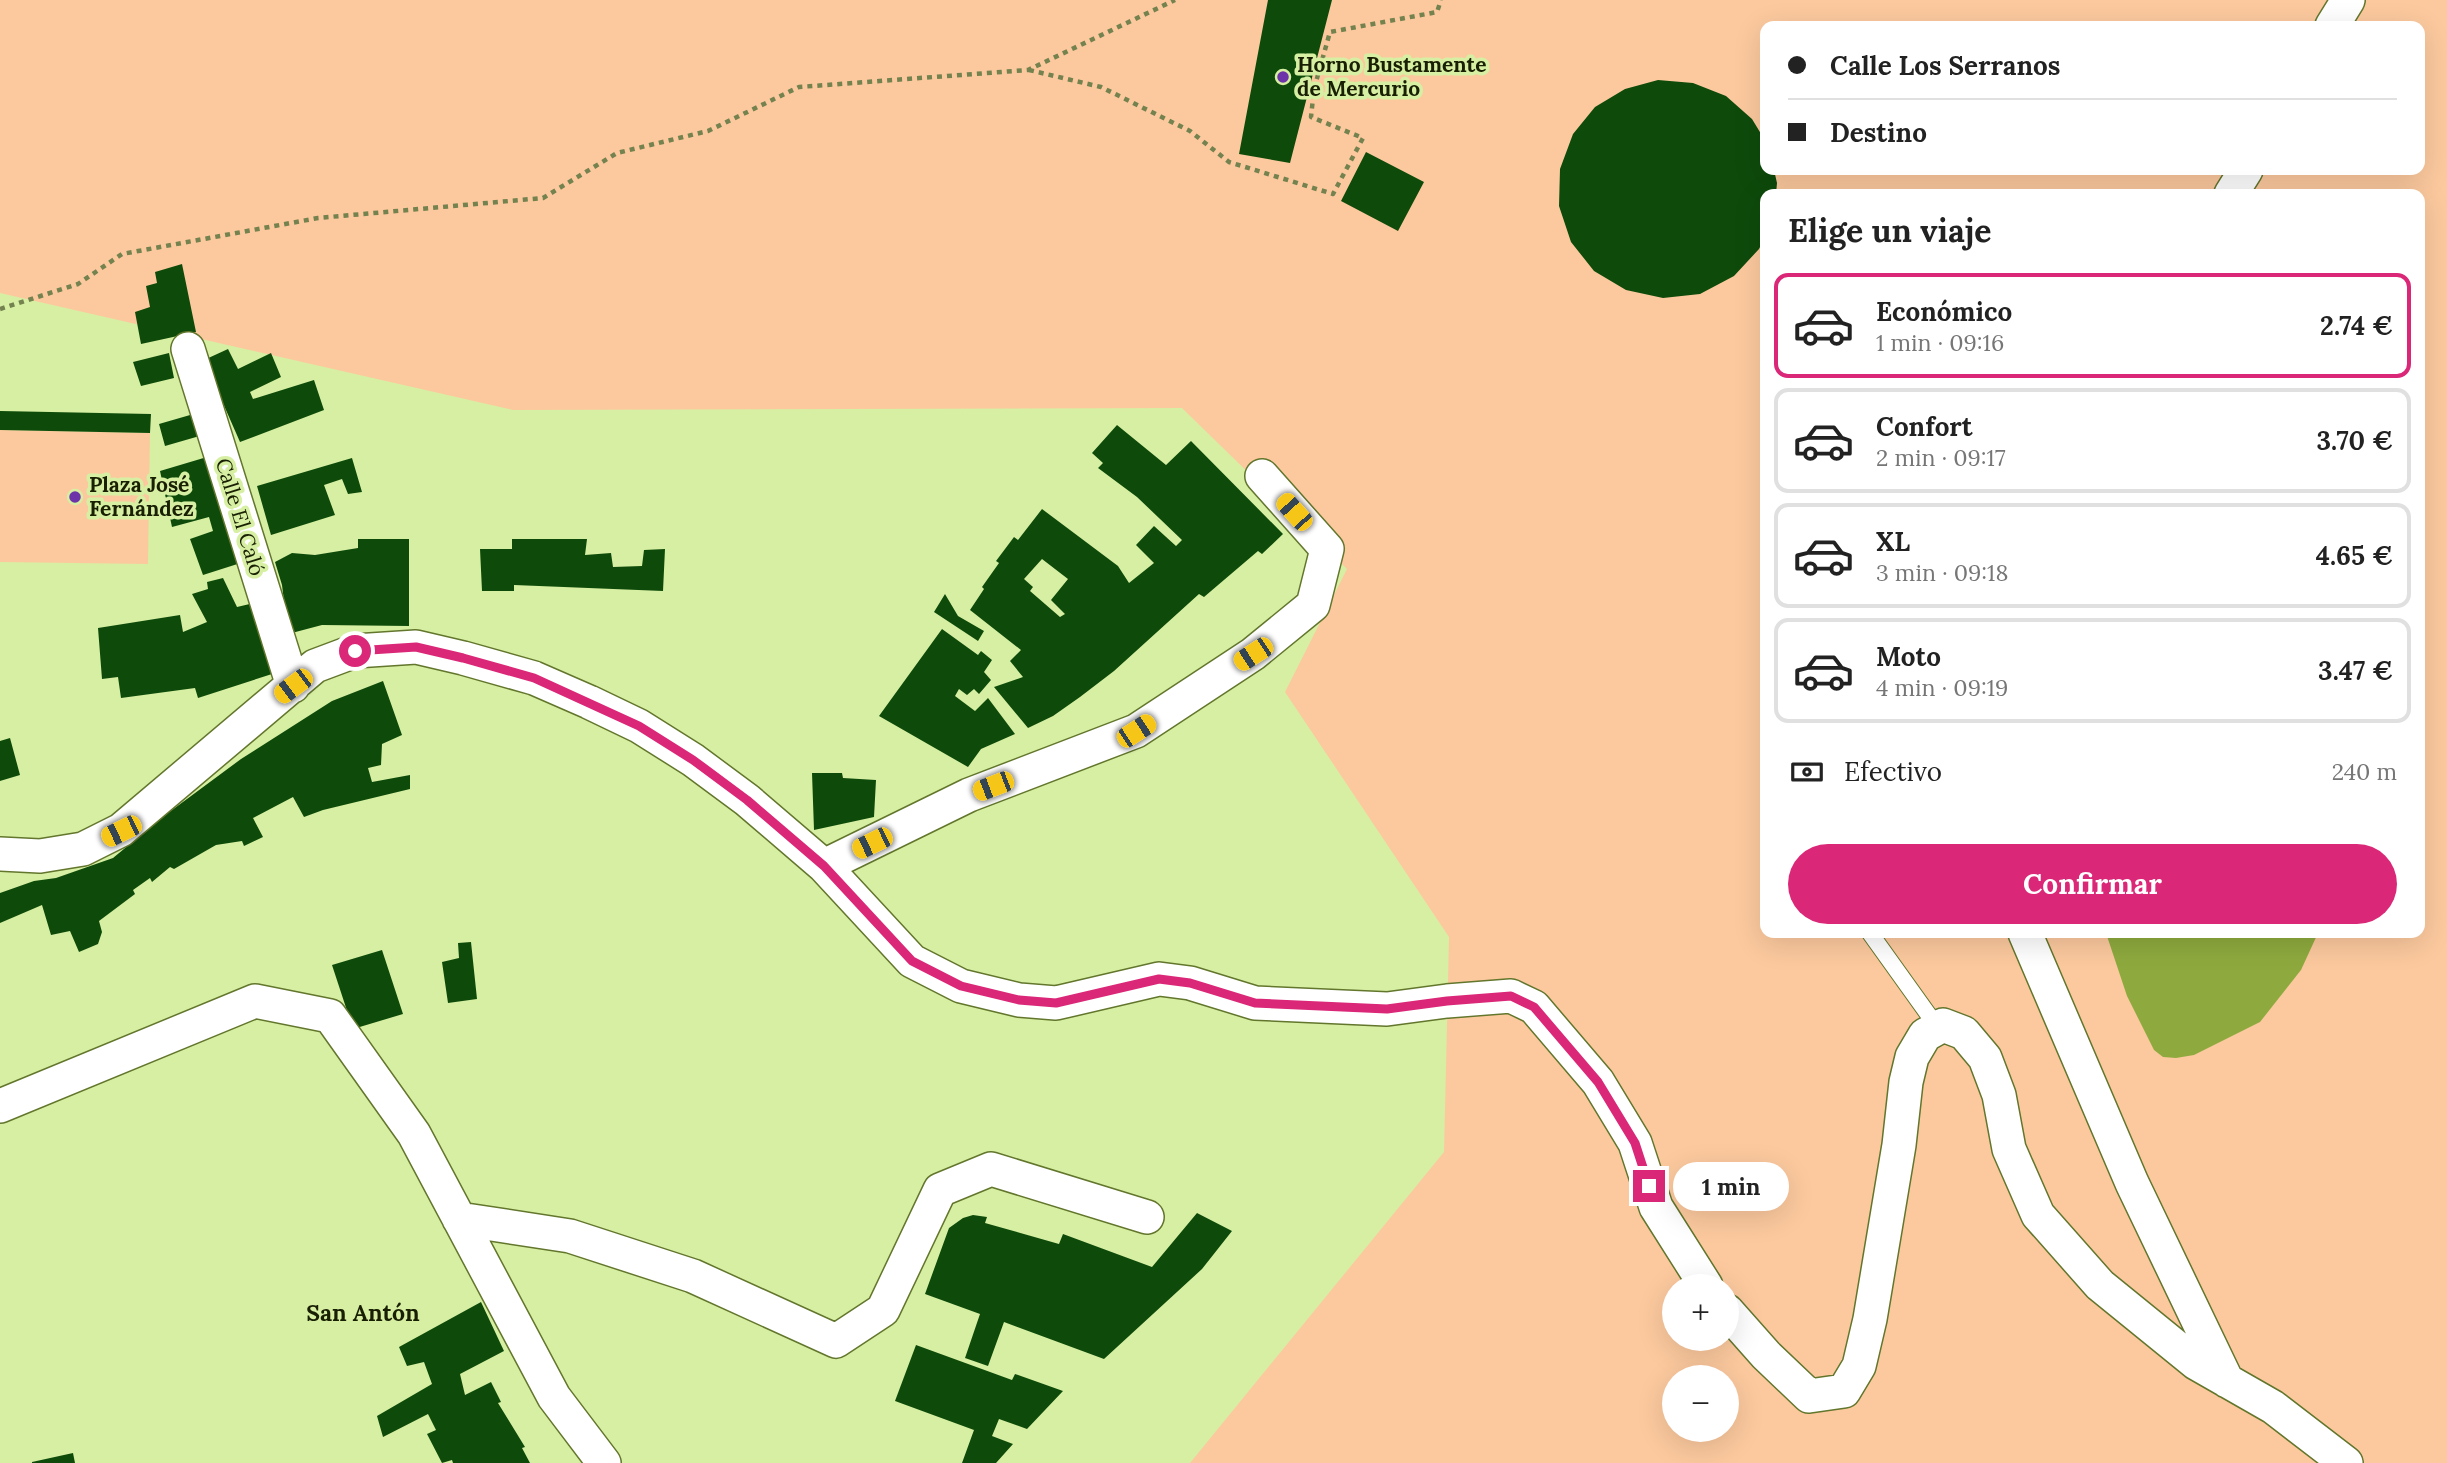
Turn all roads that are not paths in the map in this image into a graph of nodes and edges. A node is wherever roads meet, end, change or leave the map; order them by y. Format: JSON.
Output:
{"nodes":[{"id":1,"x":2348,"y":0,"type":"edge"},
{"id":2,"x":2335,"y":21,"type":"edge"},
{"id":3,"x":188,"y":349,"type":"dead end"},
{"id":4,"x":1262,"y":476,"type":"dead end"},
{"id":5,"x":293,"y":686,"type":"junction"},
{"id":6,"x":0,"y":854,"type":"edge"},
{"id":7,"x":824,"y":866,"type":"junction"},
{"id":8,"x":1874,"y":938,"type":"edge"},
{"id":9,"x":2027,"y":938,"type":"edge"},
{"id":10,"x":1938,"y":1028,"type":"junction"},
{"id":11,"x":0,"y":1106,"type":"edge"},
{"id":12,"x":1147,"y":1217,"type":"dead end"},
{"id":13,"x":459,"y":1219,"type":"junction"},
{"id":14,"x":1698,"y":1274,"type":"edge"},
{"id":15,"x":1739,"y":1325,"type":"edge"},
{"id":16,"x":2227,"y":1381,"type":"junction"},
{"id":17,"x":604,"y":1463,"type":"edge"},
{"id":18,"x":2346,"y":1463,"type":"edge"}],
"edges":[{"from":1,"to":2,"type":"street"},
{"from":3,"to":5,"type":"street","name":"Calle El Caló"},
{"from":4,"to":7,"type":"street"},
{"from":5,"to":6,"type":"street"},
{"from":5,"to":7,"type":"street"},
{"from":7,"to":14,"type":"street"},
{"from":8,"to":10,"type":"lane"},
{"from":9,"to":16,"type":"street"},
{"from":10,"to":15,"type":"street"},
{"from":10,"to":16,"type":"street"},
{"from":11,"to":13,"type":"street"},
{"from":12,"to":13,"type":"street"},
{"from":13,"to":17,"type":"street"},
{"from":16,"to":18,"type":"street"}]}
